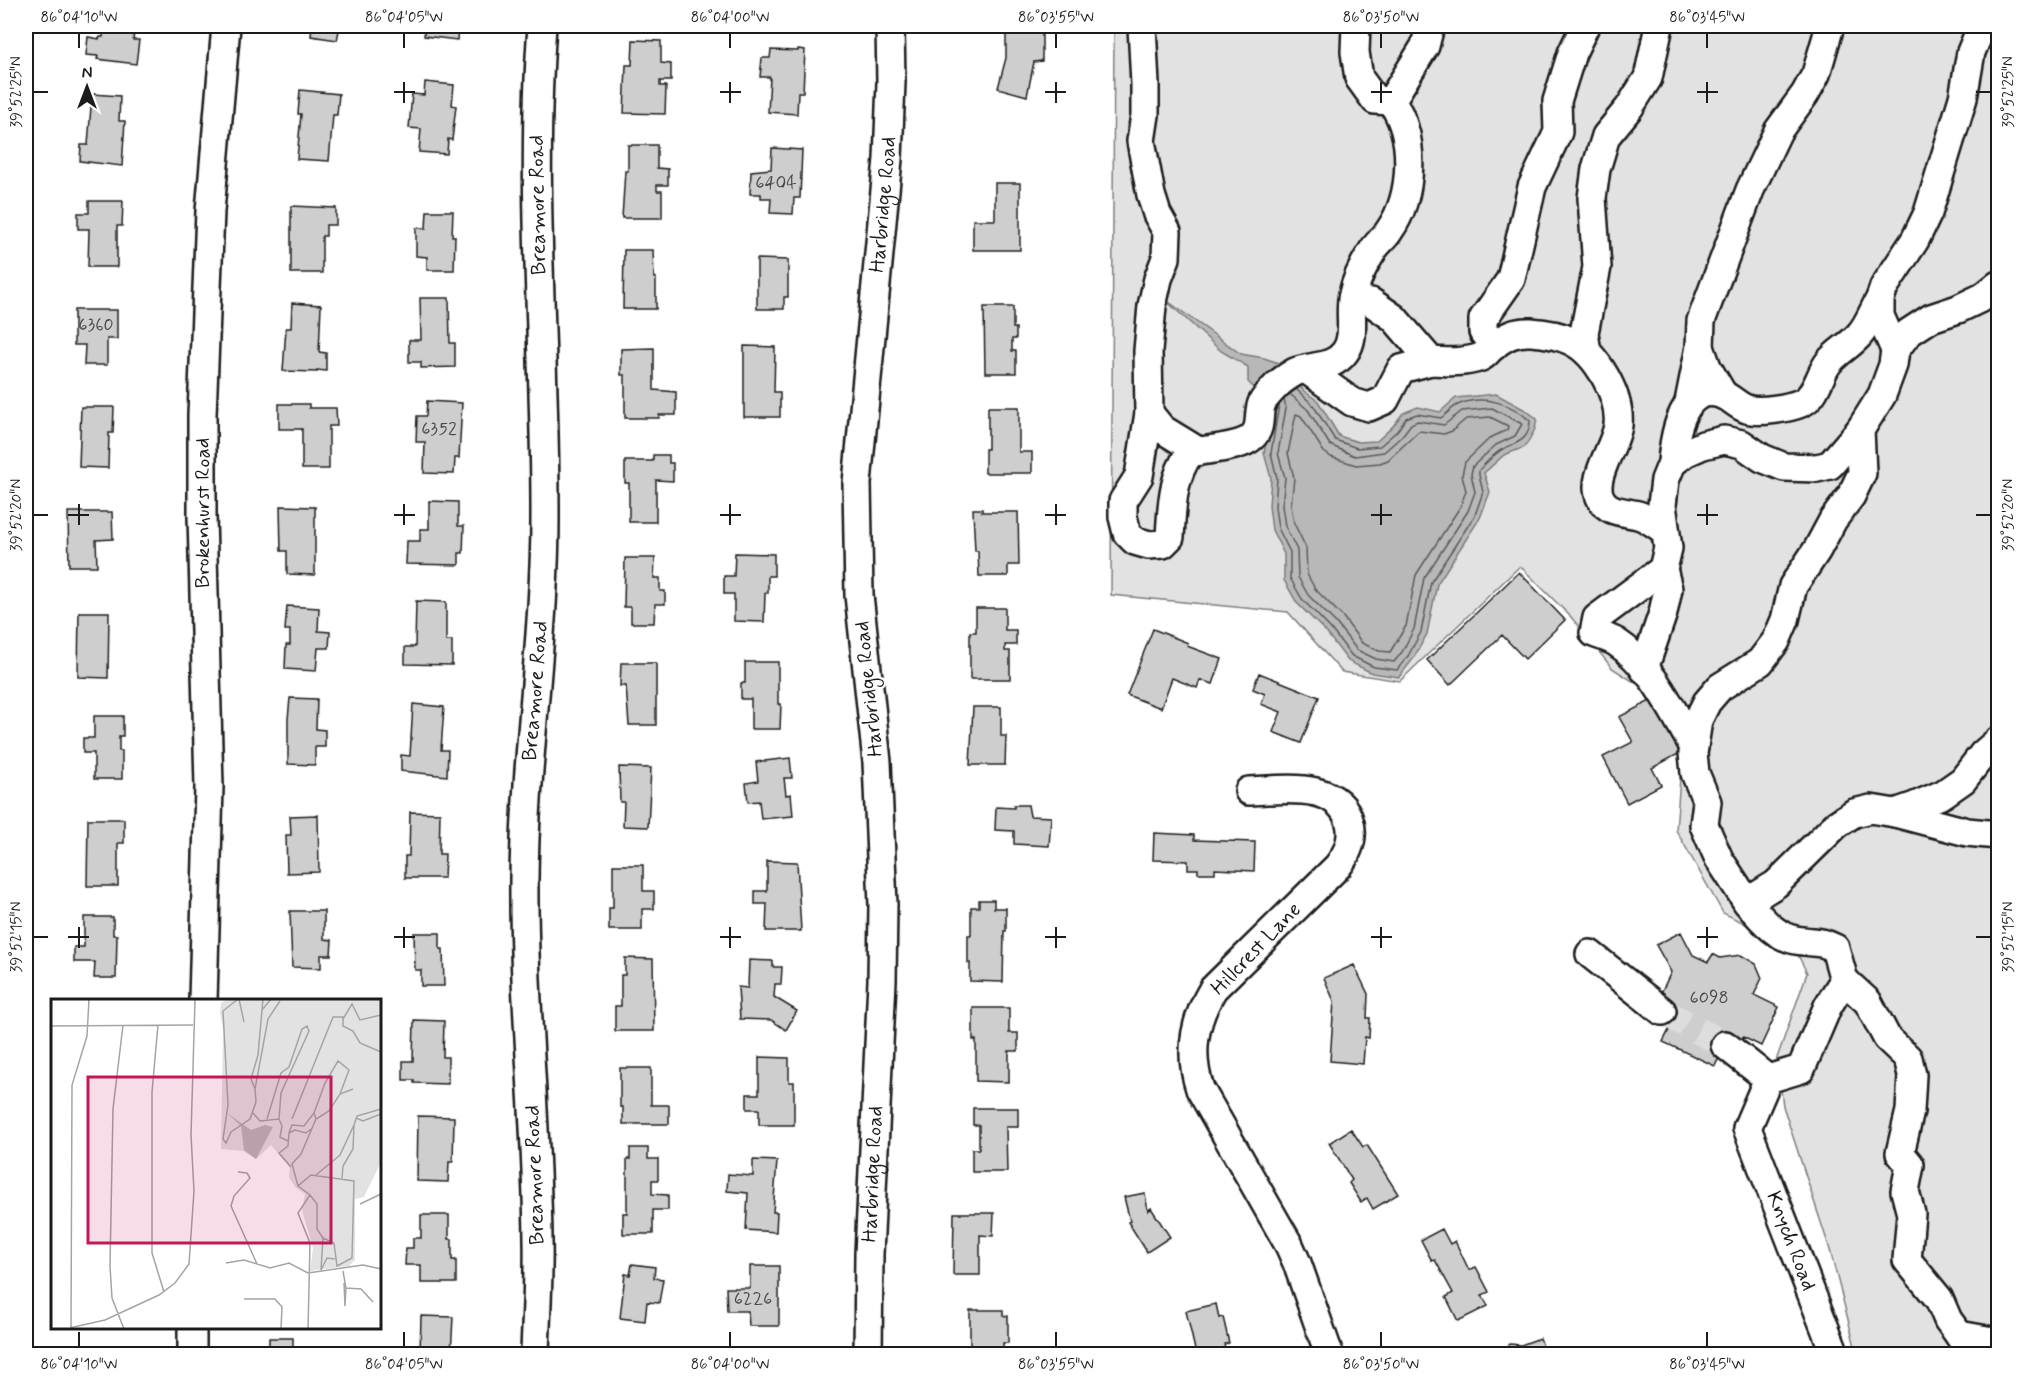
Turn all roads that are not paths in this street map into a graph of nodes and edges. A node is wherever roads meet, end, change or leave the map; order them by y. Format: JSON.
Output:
{"nodes":[{"id":1,"x":226,"y":26,"type":"edge"},
{"id":2,"x":542,"y":26,"type":"edge"},
{"id":3,"x":890,"y":26,"type":"edge"},
{"id":4,"x":1142,"y":26,"type":"edge"},
{"id":5,"x":1356,"y":26,"type":"edge"},
{"id":6,"x":1430,"y":26,"type":"edge"},
{"id":7,"x":1585,"y":26,"type":"edge"},
{"id":8,"x":1659,"y":26,"type":"edge"},
{"id":9,"x":1830,"y":26,"type":"edge"},
{"id":10,"x":1982,"y":26,"type":"edge"},
{"id":11,"x":1391,"y":101,"type":"junction"},
{"id":12,"x":1998,"y":285,"type":"edge"},
{"id":13,"x":1880,"y":298,"type":"junction"},
{"id":14,"x":1361,"y":305,"type":"junction"},
{"id":15,"x":1494,"y":346,"type":"junction"},
{"id":16,"x":1700,"y":347,"type":"junction"},
{"id":17,"x":1895,"y":350,"type":"junction"},
{"id":18,"x":1587,"y":352,"type":"junction"},
{"id":19,"x":1431,"y":361,"type":"junction"},
{"id":20,"x":1301,"y":371,"type":"junction"},
{"id":21,"x":1724,"y":396,"type":"junction"},
{"id":22,"x":1689,"y":402,"type":"junction"},
{"id":23,"x":1149,"y":413,"type":"junction"},
{"id":24,"x":1860,"y":430,"type":"junction"},
{"id":25,"x":1198,"y":451,"type":"junction"},
{"id":26,"x":1672,"y":463,"type":"junction"},
{"id":27,"x":1665,"y":531,"type":"junction"},
{"id":28,"x":1664,"y":569,"type":"junction"},
{"id":29,"x":1644,"y":669,"type":"junction"},
{"id":30,"x":1998,"y":741,"type":"edge"},
{"id":31,"x":1694,"y":747,"type":"junction"},
{"id":32,"x":1249,"y":791,"type":"dead end"},
{"id":33,"x":1895,"y":813,"type":"junction"},
{"id":34,"x":1998,"y":835,"type":"edge"},
{"id":35,"x":1747,"y":902,"type":"junction"},
{"id":36,"x":1590,"y":954,"type":"dead end"},
{"id":37,"x":1844,"y":980,"type":"junction"},
{"id":38,"x":203,"y":999,"type":"edge"},
{"id":39,"x":1662,"y":1011,"type":"tunnel mouth"},
{"id":40,"x":1725,"y":1045,"type":"tunnel mouth"},
{"id":41,"x":1768,"y":1079,"type":"junction"},
{"id":42,"x":192,"y":1329,"type":"edge"},
{"id":43,"x":1998,"y":1342,"type":"edge"},
{"id":44,"x":1964,"y":1345,"type":"edge"},
{"id":45,"x":192,"y":1354,"type":"edge"},
{"id":46,"x":535,"y":1354,"type":"edge"},
{"id":47,"x":868,"y":1354,"type":"edge"},
{"id":48,"x":1329,"y":1354,"type":"edge"},
{"id":49,"x":1835,"y":1354,"type":"edge"}],
"edges":[{"from":1,"to":38,"type":"street","name":"Brokenhurst Road"},
{"from":2,"to":46,"type":"street","name":"Breamore Road"},
{"from":3,"to":47,"type":"street","name":"Harbridge Road"},
{"from":4,"to":23,"type":"street"},
{"from":5,"to":11,"type":"street"},
{"from":6,"to":11,"type":"street"},
{"from":7,"to":15,"type":"street"},
{"from":8,"to":18,"type":"street"},
{"from":9,"to":16,"type":"street"},
{"from":10,"to":13,"type":"street"},
{"from":11,"to":14,"type":"street"},
{"from":12,"to":17,"type":"street"},
{"from":13,"to":17,"type":"street"},
{"from":13,"to":21,"type":"street"},
{"from":14,"to":19,"type":"street"},
{"from":14,"to":20,"type":"street"},
{"from":15,"to":18,"type":"street"},
{"from":15,"to":19,"type":"street"},
{"from":16,"to":21,"type":"street"},
{"from":16,"to":22,"type":"street"},
{"from":17,"to":24,"type":"street"},
{"from":18,"to":27,"type":"street"},
{"from":19,"to":20,"type":"street"},
{"from":20,"to":25,"type":"street"},
{"from":21,"to":22,"type":"street"},
{"from":22,"to":26,"type":"street"},
{"from":23,"to":25,"type":"street"},
{"from":23,"to":25,"type":"street"},
{"from":24,"to":26,"type":"street"},
{"from":24,"to":31,"type":"street"},
{"from":26,"to":27,"type":"street"},
{"from":27,"to":28,"type":"street"},
{"from":28,"to":29,"type":"street"},
{"from":28,"to":29,"type":"street"},
{"from":29,"to":31,"type":"street"},
{"from":30,"to":33,"type":"street"},
{"from":31,"to":35,"type":"street"},
{"from":32,"to":48,"type":"street","name":"Hillcrest Lane"},
{"from":33,"to":34,"type":"street"},
{"from":33,"to":35,"type":"street"},
{"from":35,"to":37,"type":"street"},
{"from":36,"to":39,"type":"street"},
{"from":37,"to":41,"type":"street"},
{"from":37,"to":44,"type":"street"},
{"from":40,"to":41,"type":"street"},
{"from":41,"to":49,"type":"street","name":"Knych Road"},
{"from":42,"to":45,"type":"street"},
{"from":43,"to":44,"type":"street"}]}
